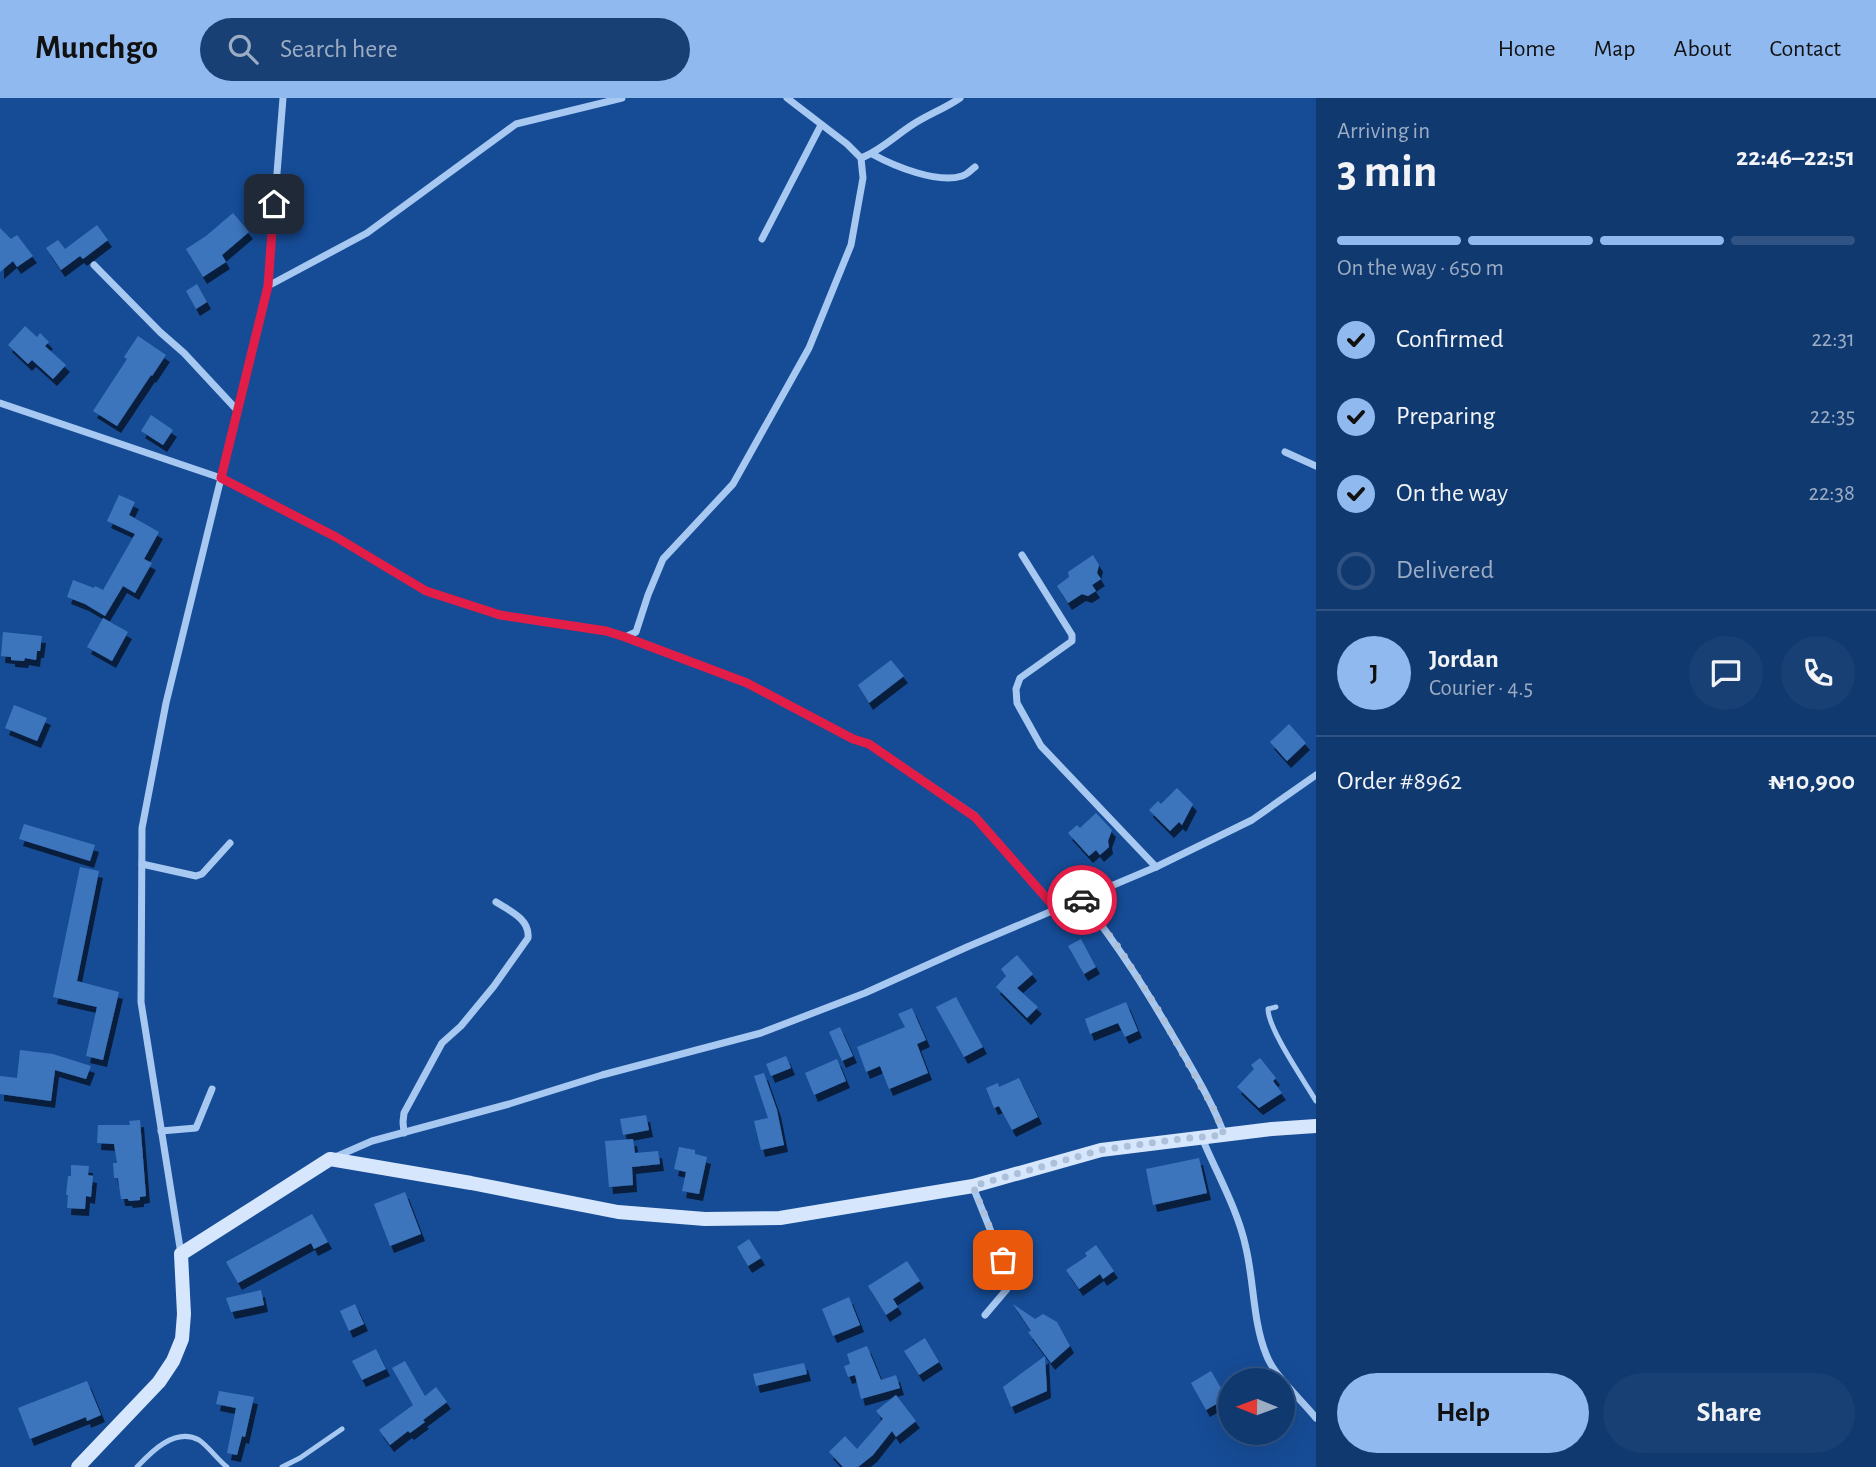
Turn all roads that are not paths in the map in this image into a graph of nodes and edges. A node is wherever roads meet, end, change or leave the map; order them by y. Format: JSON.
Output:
{"nodes":[{"id":1,"x":283,"y":98,"type":"edge"},
{"id":2,"x":622,"y":98,"type":"edge"},
{"id":3,"x":787,"y":98,"type":"edge"},
{"id":4,"x":960,"y":98,"type":"edge"},
{"id":5,"x":821,"y":125,"type":"junction"},
{"id":6,"x":872,"y":154,"type":"junction"},
{"id":7,"x":861,"y":158,"type":"junction"},
{"id":8,"x":975,"y":167,"type":"dead end"},
{"id":9,"x":762,"y":239,"type":"dead end"},
{"id":10,"x":94,"y":265,"type":"dead end"},
{"id":11,"x":268,"y":286,"type":"junction"},
{"id":12,"x":0,"y":403,"type":"edge"},
{"id":13,"x":237,"y":410,"type":"junction"},
{"id":14,"x":1286,"y":452,"type":"dead end"},
{"id":15,"x":1316,"y":466,"type":"edge"},
{"id":16,"x":221,"y":478,"type":"junction"},
{"id":17,"x":1022,"y":555,"type":"dead end"},
{"id":18,"x":625,"y":637,"type":"junction"},
{"id":19,"x":1316,"y":775,"type":"edge"},
{"id":20,"x":230,"y":843,"type":"dead end"},
{"id":21,"x":142,"y":864,"type":"junction"},
{"id":22,"x":1156,"y":867,"type":"junction"},
{"id":23,"x":1081,"y":899,"type":"junction"},
{"id":24,"x":496,"y":902,"type":"dead end"},
{"id":25,"x":1057,"y":910,"type":"junction"},
{"id":26,"x":1276,"y":1007,"type":"dead end"},
{"id":27,"x":212,"y":1089,"type":"dead end"},
{"id":28,"x":1316,"y":1101,"type":"edge"},
{"id":29,"x":1316,"y":1126,"type":"edge"},
{"id":30,"x":161,"y":1131,"type":"junction"},
{"id":31,"x":404,"y":1133,"type":"junction"},
{"id":32,"x":1224,"y":1135,"type":"junction"},
{"id":33,"x":1202,"y":1138,"type":"junction"},
{"id":34,"x":330,"y":1159,"type":"junction"},
{"id":35,"x":973,"y":1186,"type":"junction"},
{"id":36,"x":181,"y":1254,"type":"junction"},
{"id":37,"x":985,"y":1315,"type":"dead end"},
{"id":38,"x":1316,"y":1418,"type":"edge"},
{"id":39,"x":342,"y":1429,"type":"dead end"},
{"id":40,"x":78,"y":1467,"type":"edge"},
{"id":41,"x":137,"y":1467,"type":"edge"},
{"id":42,"x":228,"y":1467,"type":"edge"},
{"id":43,"x":282,"y":1467,"type":"edge"}],
"edges":[{"from":1,"to":11,"type":"street"},
{"from":2,"to":11,"type":"street"},
{"from":3,"to":5,"type":"street"},
{"from":4,"to":6,"type":"street"},
{"from":5,"to":7,"type":"street"},
{"from":5,"to":9,"type":"street"},
{"from":6,"to":7,"type":"street"},
{"from":6,"to":8,"type":"street"},
{"from":7,"to":18,"type":"street"},
{"from":10,"to":13,"type":"street"},
{"from":11,"to":13,"type":"street"},
{"from":12,"to":16,"type":"street"},
{"from":13,"to":16,"type":"street"},
{"from":14,"to":15,"type":"street"},
{"from":16,"to":18,"type":"street"},
{"from":16,"to":21,"type":"street"},
{"from":17,"to":22,"type":"street"},
{"from":18,"to":25,"type":"street"},
{"from":19,"to":22,"type":"street"},
{"from":20,"to":21,"type":"street"},
{"from":21,"to":30,"type":"street"},
{"from":22,"to":23,"type":"street"},
{"from":23,"to":25,"type":"street"},
{"from":23,"to":32,"type":"street"},
{"from":24,"to":31,"type":"street"},
{"from":25,"to":31,"type":"street"},
{"from":26,"to":28,"type":"lane"},
{"from":27,"to":30,"type":"street"},
{"from":29,"to":32,"type":"street"},
{"from":30,"to":36,"type":"street"},
{"from":31,"to":34,"type":"street"},
{"from":32,"to":33,"type":"street"},
{"from":33,"to":35,"type":"street"},
{"from":33,"to":38,"type":"street"},
{"from":34,"to":35,"type":"street"},
{"from":34,"to":36,"type":"street"},
{"from":35,"to":37,"type":"street"},
{"from":36,"to":40,"type":"street"},
{"from":39,"to":43,"type":"lane"},
{"from":41,"to":42,"type":"lane"}]}
